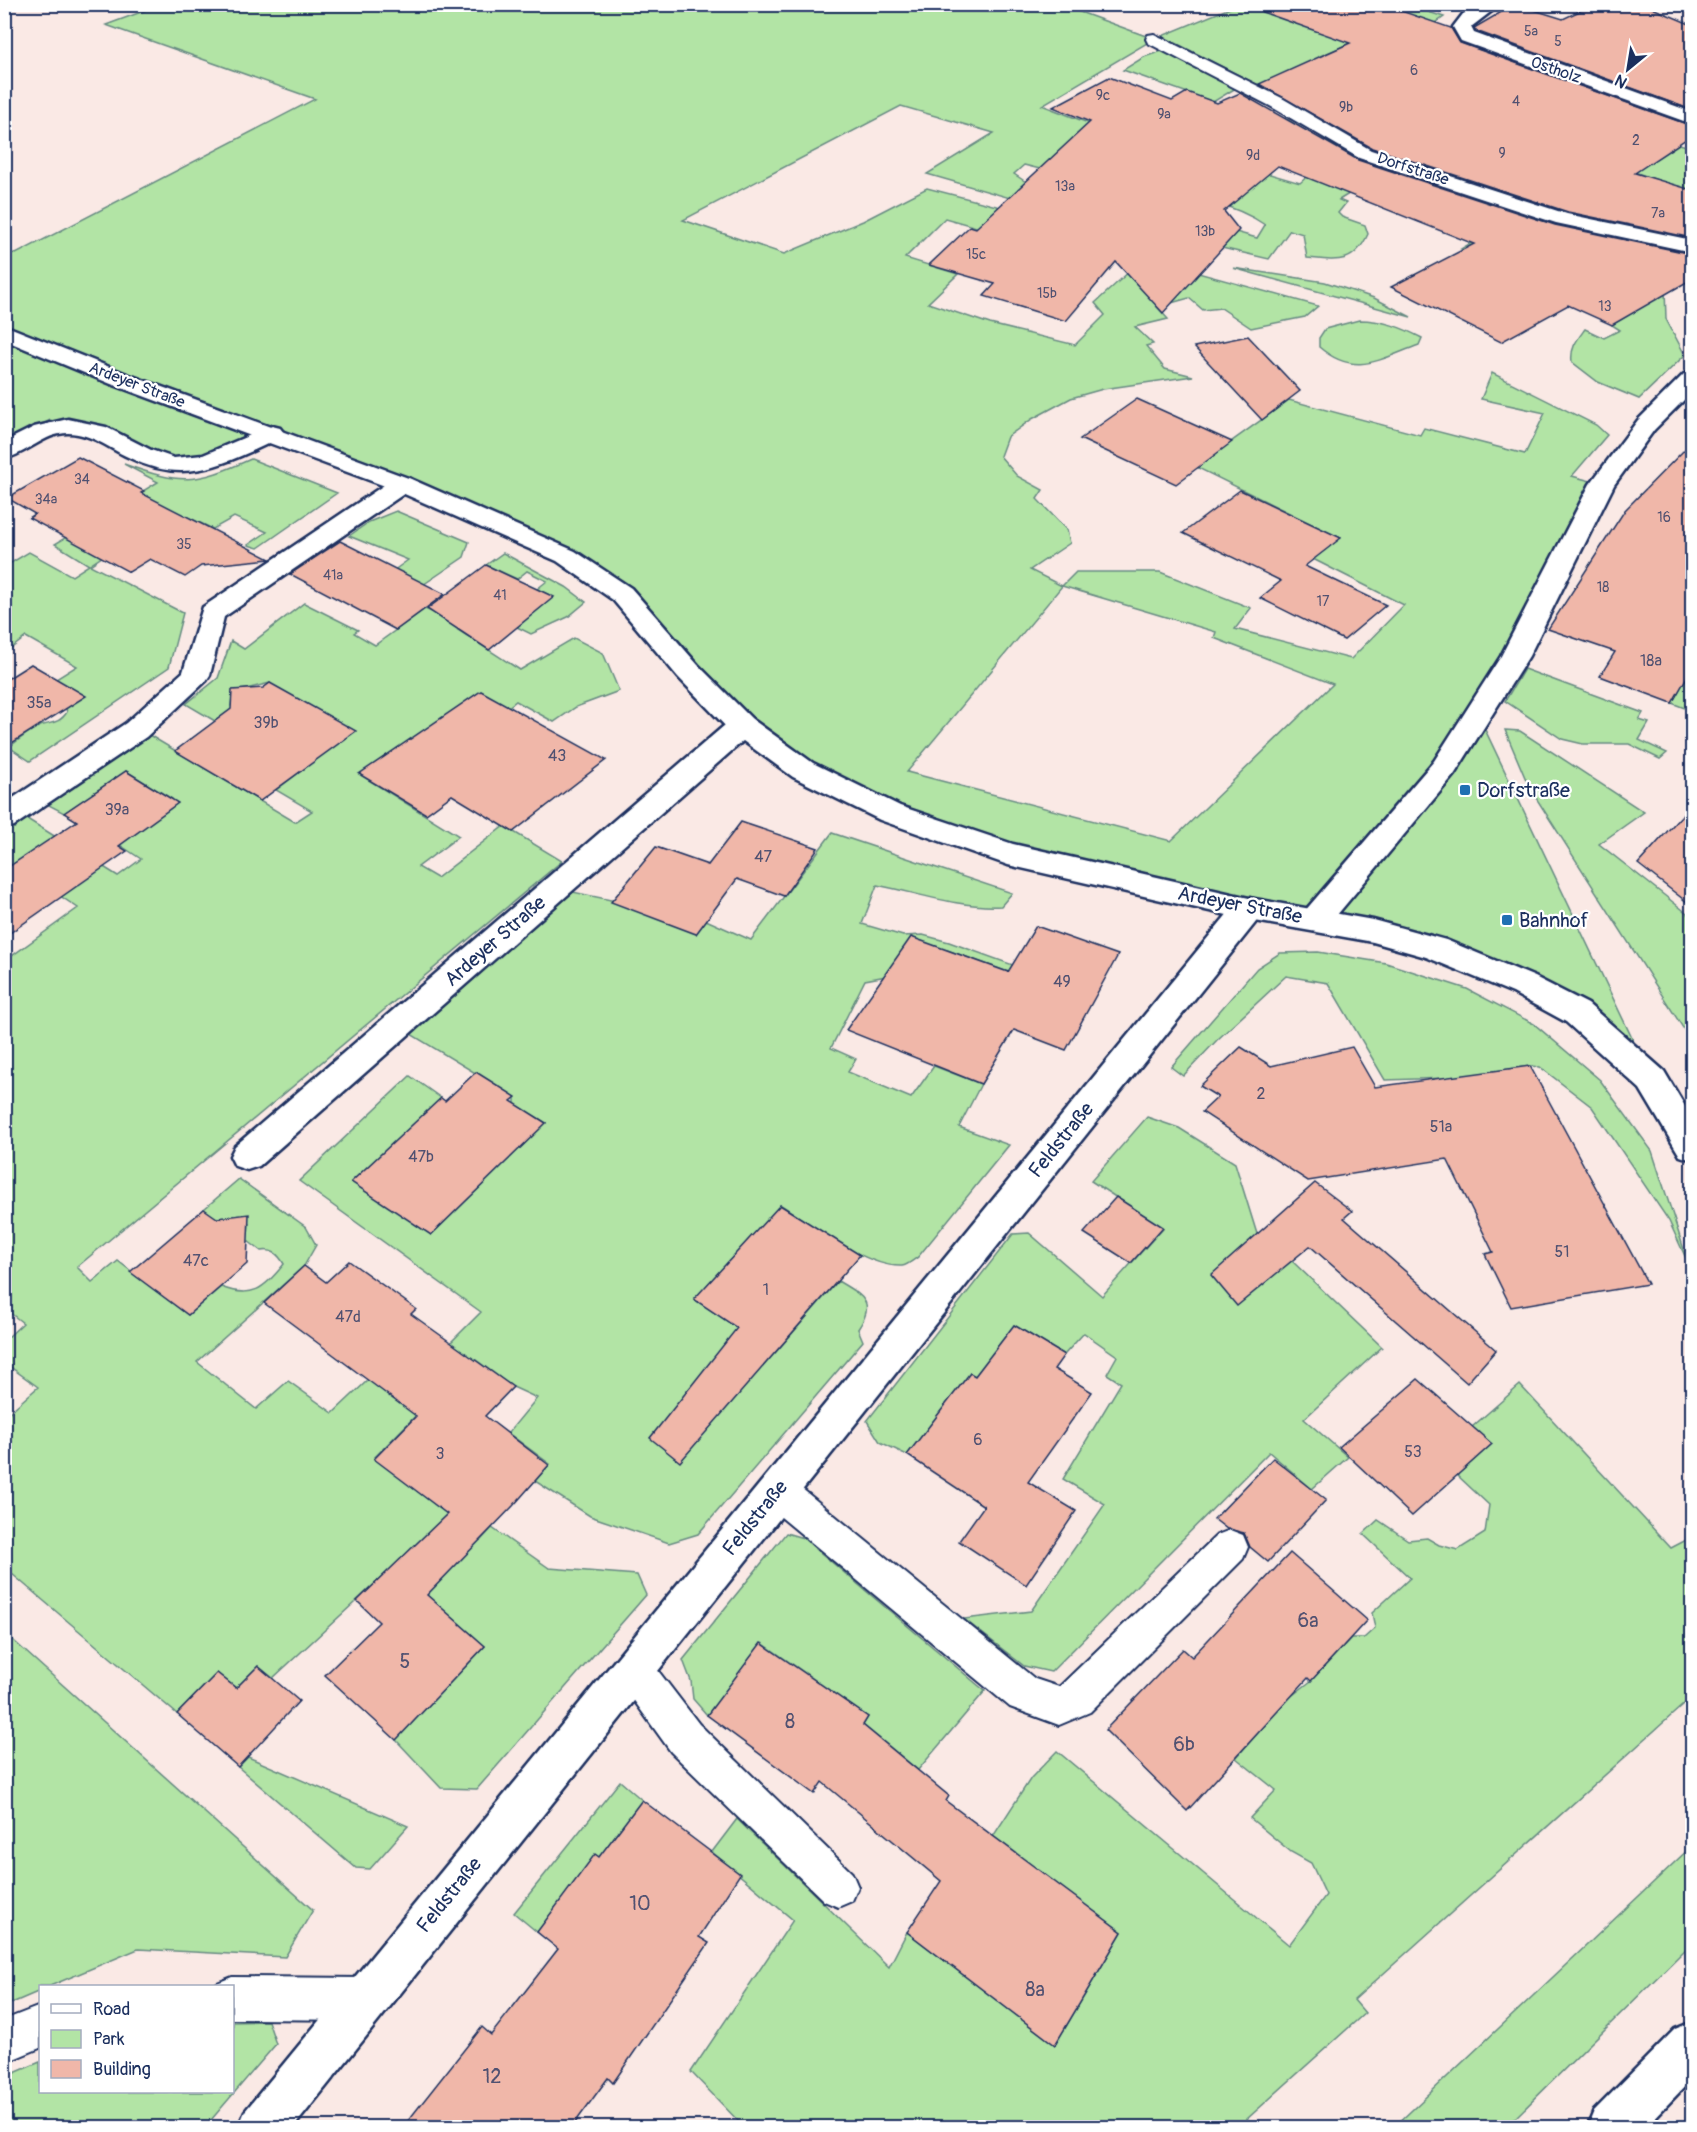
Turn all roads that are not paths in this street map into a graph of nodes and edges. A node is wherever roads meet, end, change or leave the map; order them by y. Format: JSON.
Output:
{"nodes":[{"id":1,"x":1492,"y":4,"type":"edge"},
{"id":2,"x":1154,"y":39,"type":"dead end"},
{"id":3,"x":1692,"y":118,"type":"edge"},
{"id":4,"x":1692,"y":246,"type":"edge"},
{"id":5,"x":4,"y":332,"type":"edge"},
{"id":6,"x":1692,"y":379,"type":"edge"},
{"id":7,"x":272,"y":433,"type":"junction"},
{"id":8,"x":4,"y":452,"type":"edge"},
{"id":9,"x":402,"y":484,"type":"junction"},
{"id":10,"x":742,"y":726,"type":"junction"},
{"id":11,"x":4,"y":819,"type":"edge"},
{"id":12,"x":1249,"y":909,"type":"junction"},
{"id":13,"x":1315,"y":920,"type":"junction"},
{"id":14,"x":1692,"y":1146,"type":"edge"},
{"id":15,"x":247,"y":1156,"type":"dead end"},
{"id":16,"x":777,"y":1491,"type":"junction"},
{"id":17,"x":1230,"y":1547,"type":"dead end"},
{"id":18,"x":633,"y":1668,"type":"junction"},
{"id":19,"x":838,"y":1887,"type":"dead end"},
{"id":20,"x":234,"y":1998,"type":"edge"},
{"id":21,"x":364,"y":1999,"type":"junction"},
{"id":22,"x":39,"y":2027,"type":"edge"},
{"id":23,"x":4,"y":2042,"type":"edge"},
{"id":24,"x":1692,"y":2046,"type":"edge"},
{"id":25,"x":262,"y":2127,"type":"edge"},
{"id":26,"x":1611,"y":2127,"type":"edge"}],
"edges":[{"from":1,"to":3,"type":"street","name":"Ostholz"},
{"from":2,"to":4,"type":"lane","name":"Dorfstraße"},
{"from":5,"to":7,"type":"street","name":"Ardeyer Straße"},
{"from":6,"to":13,"type":"street"},
{"from":7,"to":8,"type":"street"},
{"from":7,"to":9,"type":"street","name":"Ardeyer Straße"},
{"from":9,"to":10,"type":"street","name":"Ardeyer Straße"},
{"from":9,"to":11,"type":"street"},
{"from":10,"to":12,"type":"street","name":"Ardeyer Straße"},
{"from":10,"to":15,"type":"street","name":"Ardeyer Straße"},
{"from":12,"to":13,"type":"street","name":"Ardeyer Straße"},
{"from":12,"to":16,"type":"street","name":"Feldstraße"},
{"from":13,"to":14,"type":"street","name":"Ardeyer Straße"},
{"from":16,"to":17,"type":"lane"},
{"from":16,"to":18,"type":"street","name":"Feldstraße"},
{"from":18,"to":19,"type":"lane"},
{"from":18,"to":21,"type":"street","name":"Feldstraße"},
{"from":20,"to":21,"type":"lane"},
{"from":21,"to":25,"type":"street","name":"Feldstraße"},
{"from":22,"to":23,"type":"lane"},
{"from":24,"to":26,"type":"street"}]}
